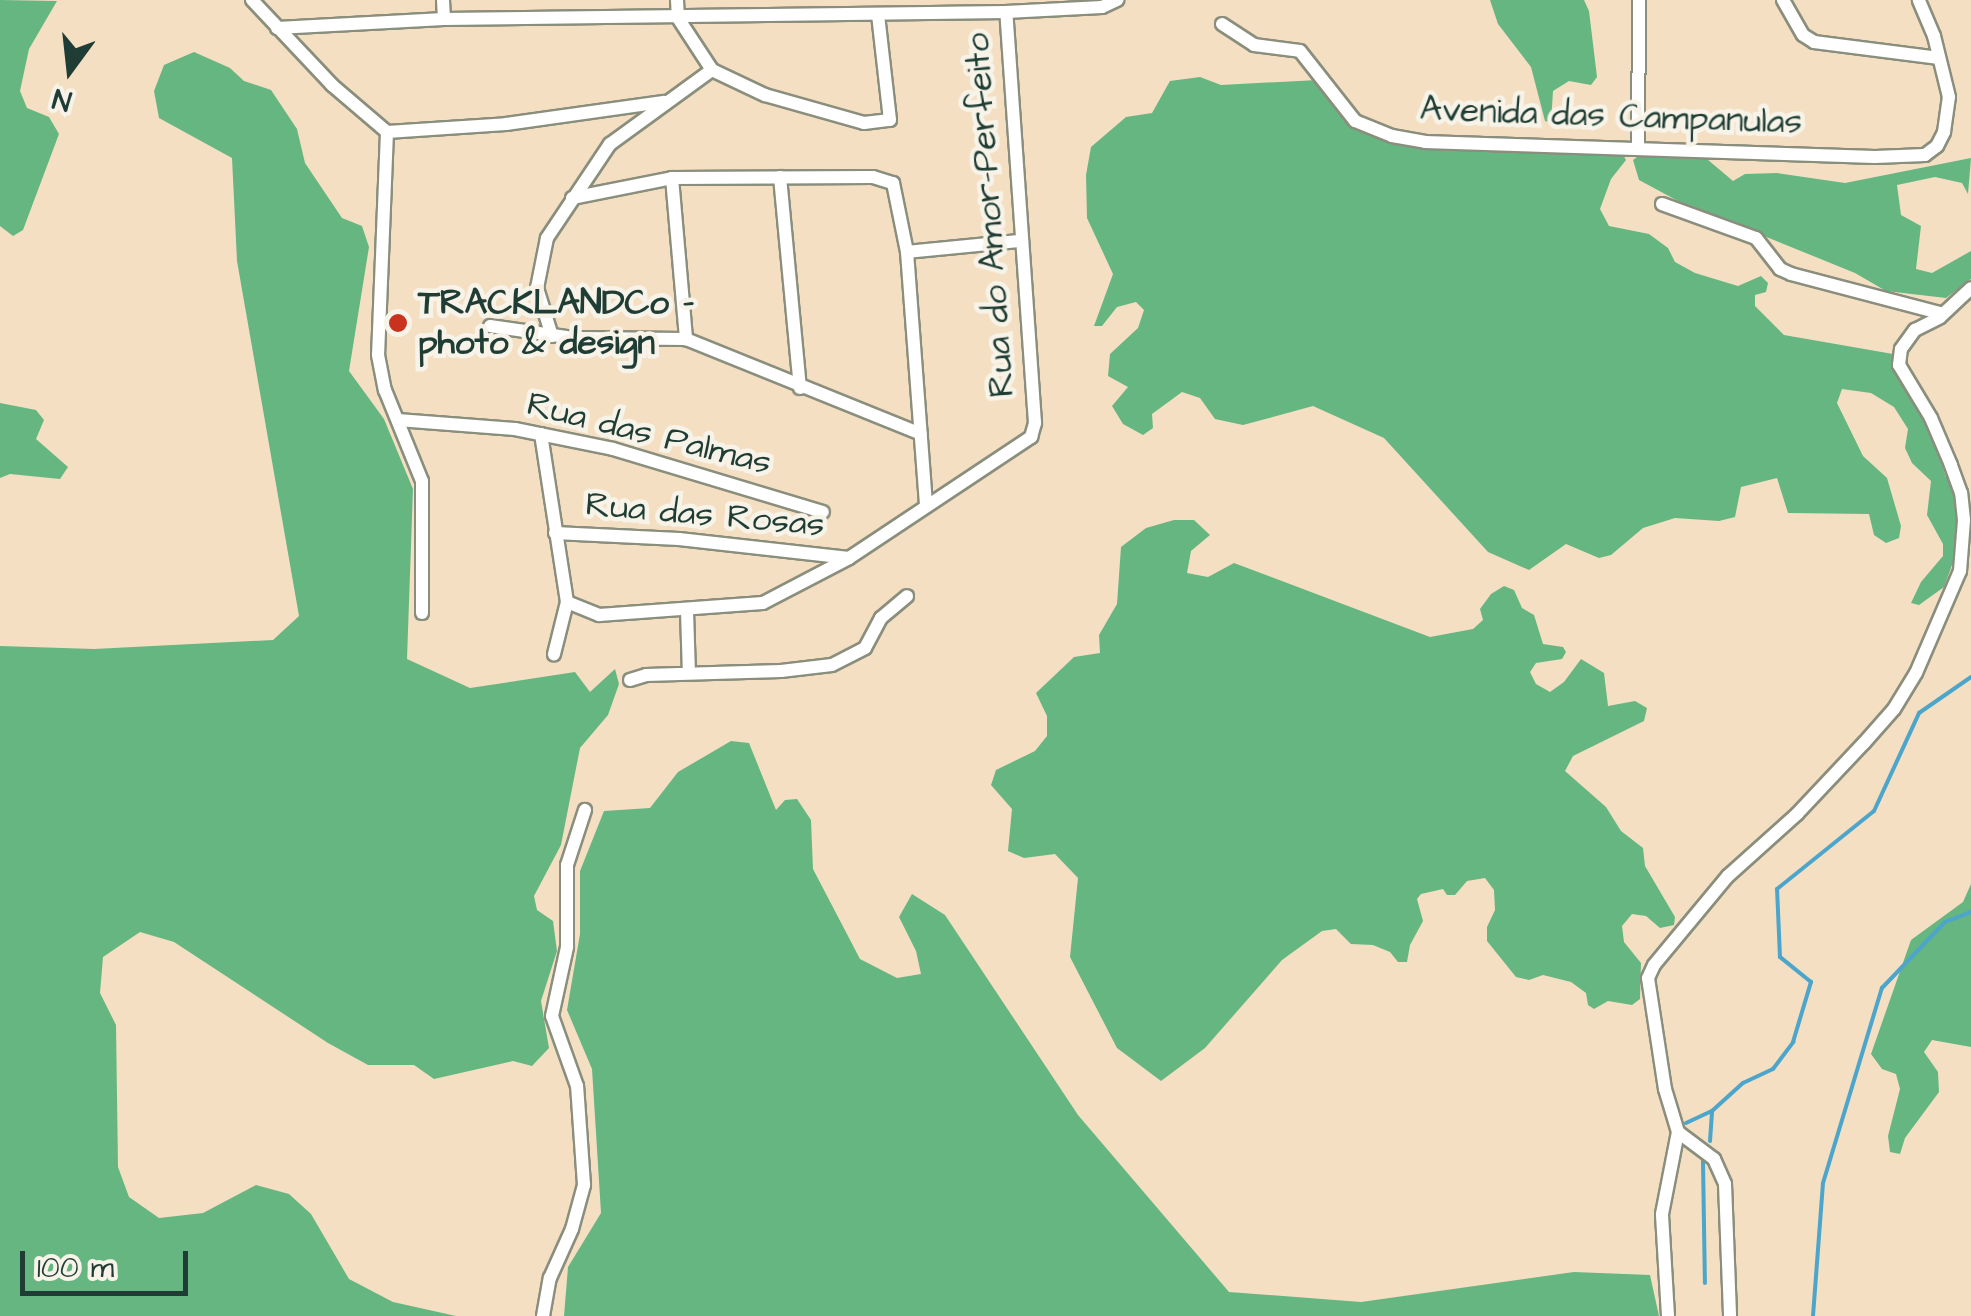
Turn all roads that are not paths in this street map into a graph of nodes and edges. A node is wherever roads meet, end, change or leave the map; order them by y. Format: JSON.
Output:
{"nodes":[{"id":1,"x":252,"y":0,"type":"edge"},
{"id":2,"x":443,"y":0,"type":"edge"},
{"id":3,"x":677,"y":0,"type":"edge"},
{"id":4,"x":1117,"y":0,"type":"edge"},
{"id":5,"x":1639,"y":0,"type":"edge"},
{"id":6,"x":1783,"y":0,"type":"edge"},
{"id":7,"x":1919,"y":0,"type":"edge"},
{"id":8,"x":1102,"y":3,"type":"edge"},
{"id":9,"x":909,"y":7,"type":"edge"},
{"id":10,"x":1006,"y":12,"type":"junction"},
{"id":11,"x":878,"y":15,"type":"junction"},
{"id":12,"x":678,"y":18,"type":"junction"},
{"id":13,"x":444,"y":19,"type":"junction"},
{"id":14,"x":1222,"y":24,"type":"dead end"},
{"id":15,"x":277,"y":28,"type":"junction"},
{"id":16,"x":1939,"y":58,"type":"junction"},
{"id":17,"x":712,"y":70,"type":"junction"},
{"id":18,"x":670,"y":101,"type":"junction"},
{"id":19,"x":388,"y":132,"type":"junction"},
{"id":20,"x":1638,"y":147,"type":"junction"},
{"id":21,"x":780,"y":177,"type":"junction"},
{"id":22,"x":672,"y":178,"type":"junction"},
{"id":23,"x":572,"y":198,"type":"junction"},
{"id":24,"x":1662,"y":204,"type":"dead end"},
{"id":25,"x":1020,"y":241,"type":"junction"},
{"id":26,"x":907,"y":252,"type":"junction"},
{"id":27,"x":1971,"y":288,"type":"edge"},
{"id":28,"x":1944,"y":314,"type":"junction"},
{"id":29,"x":490,"y":326,"type":"dead end"},
{"id":30,"x":552,"y":336,"type":"junction"},
{"id":31,"x":686,"y":338,"type":"junction"},
{"id":32,"x":800,"y":388,"type":"junction"},
{"id":33,"x":398,"y":420,"type":"junction"},
{"id":34,"x":541,"y":434,"type":"junction"},
{"id":35,"x":920,"y":434,"type":"junction"},
{"id":36,"x":926,"y":506,"type":"junction"},
{"id":37,"x":823,"y":512,"type":"dead end"},
{"id":38,"x":554,"y":533,"type":"junction"},
{"id":39,"x":850,"y":558,"type":"junction"},
{"id":40,"x":907,"y":596,"type":"dead end"},
{"id":41,"x":567,"y":602,"type":"junction"},
{"id":42,"x":687,"y":612,"type":"junction"},
{"id":43,"x":422,"y":614,"type":"dead end"},
{"id":44,"x":554,"y":654,"type":"dead end"},
{"id":45,"x":689,"y":674,"type":"junction"},
{"id":46,"x":630,"y":680,"type":"dead end"},
{"id":47,"x":585,"y":810,"type":"dead end"},
{"id":48,"x":1678,"y":1132,"type":"junction"},
{"id":49,"x":543,"y":1316,"type":"edge"},
{"id":50,"x":1668,"y":1316,"type":"edge"},
{"id":51,"x":1730,"y":1316,"type":"edge"}],
"edges":[{"from":1,"to":15,"type":"street"},
{"from":2,"to":13,"type":"street"},
{"from":3,"to":12,"type":"street"},
{"from":4,"to":8,"type":"street"},
{"from":5,"to":20,"type":"street"},
{"from":6,"to":16,"type":"street"},
{"from":7,"to":16,"type":"street"},
{"from":8,"to":10,"type":"street"},
{"from":9,"to":10,"type":"street"},
{"from":9,"to":11,"type":"street"},
{"from":10,"to":25,"type":"street","name":"Rua do Amor-Perfeito"},
{"from":11,"to":12,"type":"street"},
{"from":11,"to":17,"type":"street"},
{"from":12,"to":13,"type":"street"},
{"from":12,"to":17,"type":"street"},
{"from":13,"to":15,"type":"street"},
{"from":14,"to":20,"type":"street","name":"Avenida das Campanulas"},
{"from":15,"to":19,"type":"street"},
{"from":16,"to":20,"type":"street","name":"Avenida das Campanulas"},
{"from":17,"to":18,"type":"street"},
{"from":18,"to":19,"type":"street"},
{"from":18,"to":23,"type":"street"},
{"from":19,"to":33,"type":"street"},
{"from":21,"to":22,"type":"street"},
{"from":21,"to":26,"type":"street"},
{"from":21,"to":32,"type":"street"},
{"from":22,"to":23,"type":"street"},
{"from":22,"to":31,"type":"street"},
{"from":23,"to":30,"type":"street"},
{"from":24,"to":28,"type":"street"},
{"from":25,"to":26,"type":"street"},
{"from":25,"to":36,"type":"street","name":"Rua do Amor-Perfeito"},
{"from":26,"to":35,"type":"street"},
{"from":27,"to":28,"type":"street"},
{"from":28,"to":48,"type":"street"},
{"from":29,"to":30,"type":"street"},
{"from":30,"to":31,"type":"street"},
{"from":31,"to":32,"type":"street"},
{"from":32,"to":35,"type":"street"},
{"from":33,"to":34,"type":"street","name":"Rua das Palmas"},
{"from":33,"to":43,"type":"street"},
{"from":34,"to":37,"type":"street","name":"Rua das Palmas"},
{"from":34,"to":38,"type":"street"},
{"from":35,"to":36,"type":"street"},
{"from":36,"to":39,"type":"street","name":"Rua do Amor-Perfeito"},
{"from":38,"to":39,"type":"street","name":"Rua das Rosas"},
{"from":38,"to":41,"type":"street"},
{"from":39,"to":42,"type":"street","name":"Rua do Amor-Perfeito"},
{"from":40,"to":45,"type":"street"},
{"from":41,"to":42,"type":"street","name":"Rua do Amor-Perfeito"},
{"from":41,"to":44,"type":"street"},
{"from":42,"to":45,"type":"street"},
{"from":45,"to":46,"type":"street"},
{"from":47,"to":49,"type":"street"},
{"from":48,"to":50,"type":"street"},
{"from":48,"to":51,"type":"street"}]}
